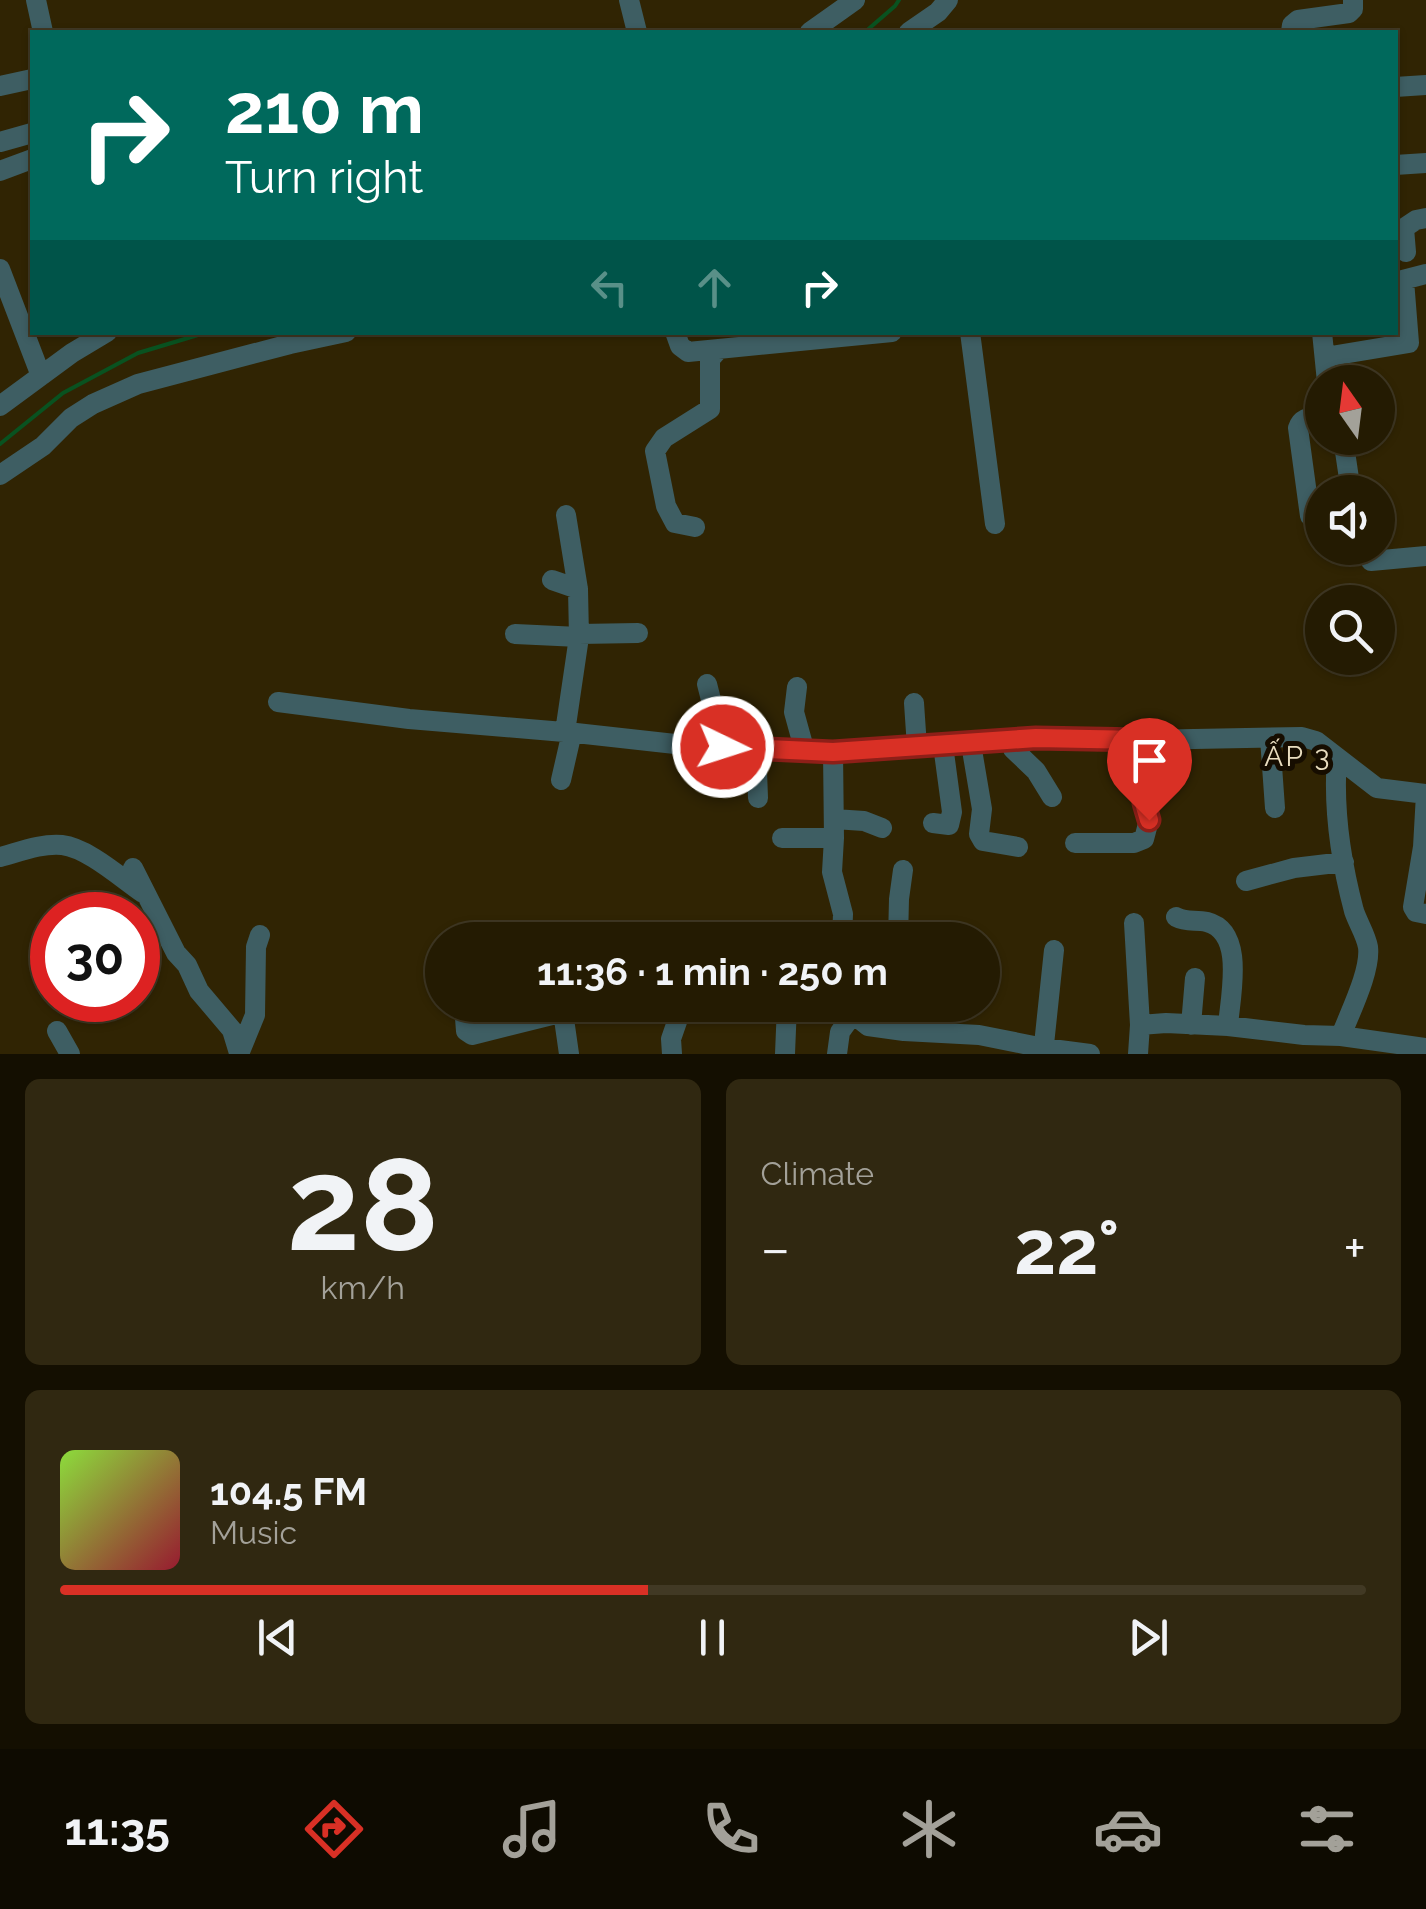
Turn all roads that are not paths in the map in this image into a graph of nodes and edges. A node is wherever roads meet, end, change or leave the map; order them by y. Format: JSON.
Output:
{"nodes":[{"id":1,"x":36,"y":0,"type":"edge"},
{"id":2,"x":629,"y":0,"type":"edge"},
{"id":3,"x":856,"y":0,"type":"edge"},
{"id":4,"x":948,"y":0,"type":"edge"},
{"id":5,"x":1353,"y":0,"type":"edge"},
{"id":6,"x":43,"y":30,"type":"edge"},
{"id":7,"x":636,"y":30,"type":"edge"},
{"id":8,"x":813,"y":30,"type":"edge"},
{"id":9,"x":912,"y":30,"type":"edge"},
{"id":10,"x":1291,"y":30,"type":"edge"},
{"id":11,"x":30,"y":79,"type":"edge"},
{"id":12,"x":1426,"y":85,"type":"edge"},
{"id":13,"x":0,"y":86,"type":"edge"},
{"id":14,"x":1398,"y":87,"type":"edge"},
{"id":15,"x":30,"y":133,"type":"edge"},
{"id":16,"x":0,"y":142,"type":"edge"},
{"id":17,"x":30,"y":161,"type":"edge"},
{"id":18,"x":1426,"y":163,"type":"edge"},
{"id":19,"x":1398,"y":165,"type":"edge"},
{"id":20,"x":0,"y":171,"type":"edge"},
{"id":21,"x":1426,"y":218,"type":"edge"},
{"id":22,"x":1406,"y":252,"type":"dead end"},
{"id":23,"x":0,"y":268,"type":"edge"},
{"id":24,"x":1426,"y":274,"type":"edge"},
{"id":25,"x":1400,"y":281,"type":"edge"},
{"id":26,"x":102,"y":335,"type":"edge"},
{"id":27,"x":332,"y":335,"type":"edge"},
{"id":28,"x":676,"y":335,"type":"edge"},
{"id":29,"x":862,"y":335,"type":"edge"},
{"id":30,"x":970,"y":335,"type":"edge"},
{"id":31,"x":1322,"y":335,"type":"edge"},
{"id":32,"x":720,"y":349,"type":"junction"},
{"id":33,"x":1325,"y":357,"type":"junction"},
{"id":34,"x":1326,"y":365,"type":"edge"},
{"id":35,"x":41,"y":376,"type":"junction"},
{"id":36,"x":0,"y":406,"type":"edge"},
{"id":37,"x":1305,"y":418,"type":"edge"},
{"id":38,"x":0,"y":476,"type":"edge"},
{"id":39,"x":1305,"y":479,"type":"edge"},
{"id":40,"x":566,"y":515,"type":"dead end"},
{"id":41,"x":995,"y":524,"type":"dead end"},
{"id":42,"x":695,"y":526,"type":"dead end"},
{"id":43,"x":1426,"y":556,"type":"edge"},
{"id":44,"x":1395,"y":559,"type":"edge"},
{"id":45,"x":552,"y":580,"type":"dead end"},
{"id":46,"x":578,"y":589,"type":"junction"},
{"id":47,"x":638,"y":633,"type":"dead end"},
{"id":48,"x":515,"y":634,"type":"dead end"},
{"id":49,"x":578,"y":635,"type":"junction"},
{"id":50,"x":707,"y":684,"type":"dead end"},
{"id":51,"x":798,"y":687,"type":"dead end"},
{"id":52,"x":278,"y":702,"type":"dead end"},
{"id":53,"x":914,"y":703,"type":"dead end"},
{"id":54,"x":569,"y":732,"type":"junction"},
{"id":55,"x":1270,"y":738,"type":"junction"},
{"id":56,"x":1011,"y":740,"type":"junction"},
{"id":57,"x":1142,"y":740,"type":"junction"},
{"id":58,"x":971,"y":744,"type":"junction"},
{"id":59,"x":942,"y":746,"type":"junction"},
{"id":60,"x":723,"y":747,"type":"junction"},
{"id":61,"x":917,"y":747,"type":"junction"},
{"id":62,"x":751,"y":749,"type":"junction"},
{"id":63,"x":805,"y":752,"type":"junction"},
{"id":64,"x":833,"y":752,"type":"junction"},
{"id":65,"x":1337,"y":757,"type":"junction"},
{"id":66,"x":561,"y":780,"type":"dead end"},
{"id":67,"x":1426,"y":794,"type":"edge"},
{"id":68,"x":1052,"y":797,"type":"dead end"},
{"id":69,"x":758,"y":798,"type":"dead end"},
{"id":70,"x":1275,"y":808,"type":"dead end"},
{"id":71,"x":933,"y":823,"type":"dead end"},
{"id":72,"x":834,"y":828,"type":"junction"},
{"id":73,"x":882,"y":828,"type":"dead end"},
{"id":74,"x":782,"y":838,"type":"dead end"},
{"id":75,"x":1075,"y":843,"type":"dead end"},
{"id":76,"x":1018,"y":847,"type":"dead end"},
{"id":77,"x":0,"y":857,"type":"edge"},
{"id":78,"x":1344,"y":862,"type":"junction"},
{"id":79,"x":132,"y":868,"type":"dead end"},
{"id":80,"x":904,"y":870,"type":"dead end"},
{"id":81,"x":1246,"y":881,"type":"dead end"},
{"id":82,"x":142,"y":892,"type":"edge"},
{"id":83,"x":146,"y":892,"type":"edge"},
{"id":84,"x":1426,"y":914,"type":"edge"},
{"id":85,"x":1176,"y":917,"type":"dead end"},
{"id":86,"x":160,"y":919,"type":"edge"},
{"id":87,"x":842,"y":922,"type":"edge"},
{"id":88,"x":900,"y":922,"type":"edge"},
{"id":89,"x":1134,"y":923,"type":"dead end"},
{"id":90,"x":260,"y":935,"type":"dead end"},
{"id":91,"x":1054,"y":950,"type":"dead end"},
{"id":92,"x":1195,"y":978,"type":"dead end"},
{"id":93,"x":465,"y":1022,"type":"edge"},
{"id":94,"x":518,"y":1022,"type":"edge"},
{"id":95,"x":565,"y":1022,"type":"edge"},
{"id":96,"x":677,"y":1022,"type":"edge"},
{"id":97,"x":787,"y":1022,"type":"edge"},
{"id":98,"x":845,"y":1022,"type":"edge"},
{"id":99,"x":864,"y":1022,"type":"edge"},
{"id":100,"x":903,"y":1022,"type":"edge"},
{"id":101,"x":1140,"y":1025,"type":"junction"},
{"id":102,"x":1191,"y":1025,"type":"junction"},
{"id":103,"x":1228,"y":1026,"type":"junction"},
{"id":104,"x":57,"y":1031,"type":"dead end"},
{"id":105,"x":904,"y":1032,"type":"junction"},
{"id":106,"x":1342,"y":1036,"type":"junction"},
{"id":107,"x":1426,"y":1048,"type":"edge"},
{"id":108,"x":1044,"y":1051,"type":"edge"},
{"id":109,"x":70,"y":1054,"type":"edge"},
{"id":110,"x":239,"y":1054,"type":"edge"},
{"id":111,"x":569,"y":1054,"type":"edge"},
{"id":112,"x":672,"y":1054,"type":"edge"},
{"id":113,"x":786,"y":1054,"type":"edge"},
{"id":114,"x":837,"y":1054,"type":"edge"},
{"id":115,"x":1090,"y":1054,"type":"edge"},
{"id":116,"x":1138,"y":1054,"type":"edge"}],
"edges":[{"from":1,"to":6,"type":"street"},
{"from":2,"to":7,"type":"street"},
{"from":3,"to":8,"type":"street"},
{"from":4,"to":9,"type":"street"},
{"from":5,"to":10,"type":"street"},
{"from":11,"to":13,"type":"street"},
{"from":12,"to":14,"type":"street"},
{"from":15,"to":16,"type":"street"},
{"from":17,"to":20,"type":"street"},
{"from":18,"to":19,"type":"street"},
{"from":21,"to":22,"type":"street"},
{"from":23,"to":35,"type":"street"},
{"from":24,"to":25,"type":"street"},
{"from":25,"to":33,"type":"street"},
{"from":26,"to":35,"type":"street"},
{"from":27,"to":38,"type":"street"},
{"from":28,"to":32,"type":"street"},
{"from":29,"to":32,"type":"street"},
{"from":30,"to":41,"type":"street"},
{"from":31,"to":33,"type":"street"},
{"from":32,"to":42,"type":"street"},
{"from":33,"to":34,"type":"street"},
{"from":35,"to":36,"type":"street"},
{"from":37,"to":39,"type":"street"},
{"from":40,"to":46,"type":"street"},
{"from":43,"to":44,"type":"street"},
{"from":45,"to":46,"type":"street"},
{"from":46,"to":49,"type":"street"},
{"from":47,"to":49,"type":"street"},
{"from":48,"to":49,"type":"street"},
{"from":49,"to":54,"type":"street"},
{"from":50,"to":60,"type":"street"},
{"from":51,"to":63,"type":"street"},
{"from":52,"to":54,"type":"street"},
{"from":53,"to":61,"type":"street"},
{"from":54,"to":60,"type":"street"},
{"from":54,"to":66,"type":"street"},
{"from":55,"to":57,"type":"street"},
{"from":55,"to":65,"type":"street"},
{"from":55,"to":70,"type":"street"},
{"from":56,"to":57,"type":"street"},
{"from":56,"to":58,"type":"street"},
{"from":56,"to":68,"type":"street"},
{"from":57,"to":75,"type":"street"},
{"from":58,"to":59,"type":"street"},
{"from":58,"to":76,"type":"street"},
{"from":59,"to":61,"type":"street"},
{"from":59,"to":71,"type":"street"},
{"from":60,"to":62,"type":"street"},
{"from":61,"to":64,"type":"street"},
{"from":62,"to":63,"type":"street"},
{"from":62,"to":69,"type":"street"},
{"from":63,"to":64,"type":"street"},
{"from":64,"to":72,"type":"street"},
{"from":65,"to":67,"type":"street"},
{"from":65,"to":78,"type":"street"},
{"from":67,"to":84,"type":"street"},
{"from":72,"to":73,"type":"street"},
{"from":72,"to":74,"type":"street"},
{"from":72,"to":87,"type":"street"},
{"from":77,"to":82,"type":"street"},
{"from":78,"to":81,"type":"street"},
{"from":78,"to":106,"type":"street"},
{"from":79,"to":83,"type":"street"},
{"from":80,"to":88,"type":"street"},
{"from":85,"to":103,"type":"street"},
{"from":86,"to":110,"type":"street"},
{"from":89,"to":101,"type":"street"},
{"from":90,"to":110,"type":"street"},
{"from":91,"to":108,"type":"street"},
{"from":92,"to":102,"type":"street"},
{"from":93,"to":94,"type":"street"},
{"from":95,"to":111,"type":"street"},
{"from":96,"to":112,"type":"street"},
{"from":97,"to":113,"type":"street"},
{"from":98,"to":114,"type":"street"},
{"from":99,"to":105,"type":"street"},
{"from":100,"to":105,"type":"street"},
{"from":101,"to":102,"type":"street"},
{"from":101,"to":116,"type":"street"},
{"from":102,"to":103,"type":"street"},
{"from":103,"to":106,"type":"street"},
{"from":104,"to":109,"type":"street"},
{"from":105,"to":108,"type":"street"},
{"from":106,"to":107,"type":"street"},
{"from":108,"to":115,"type":"street"}]}
